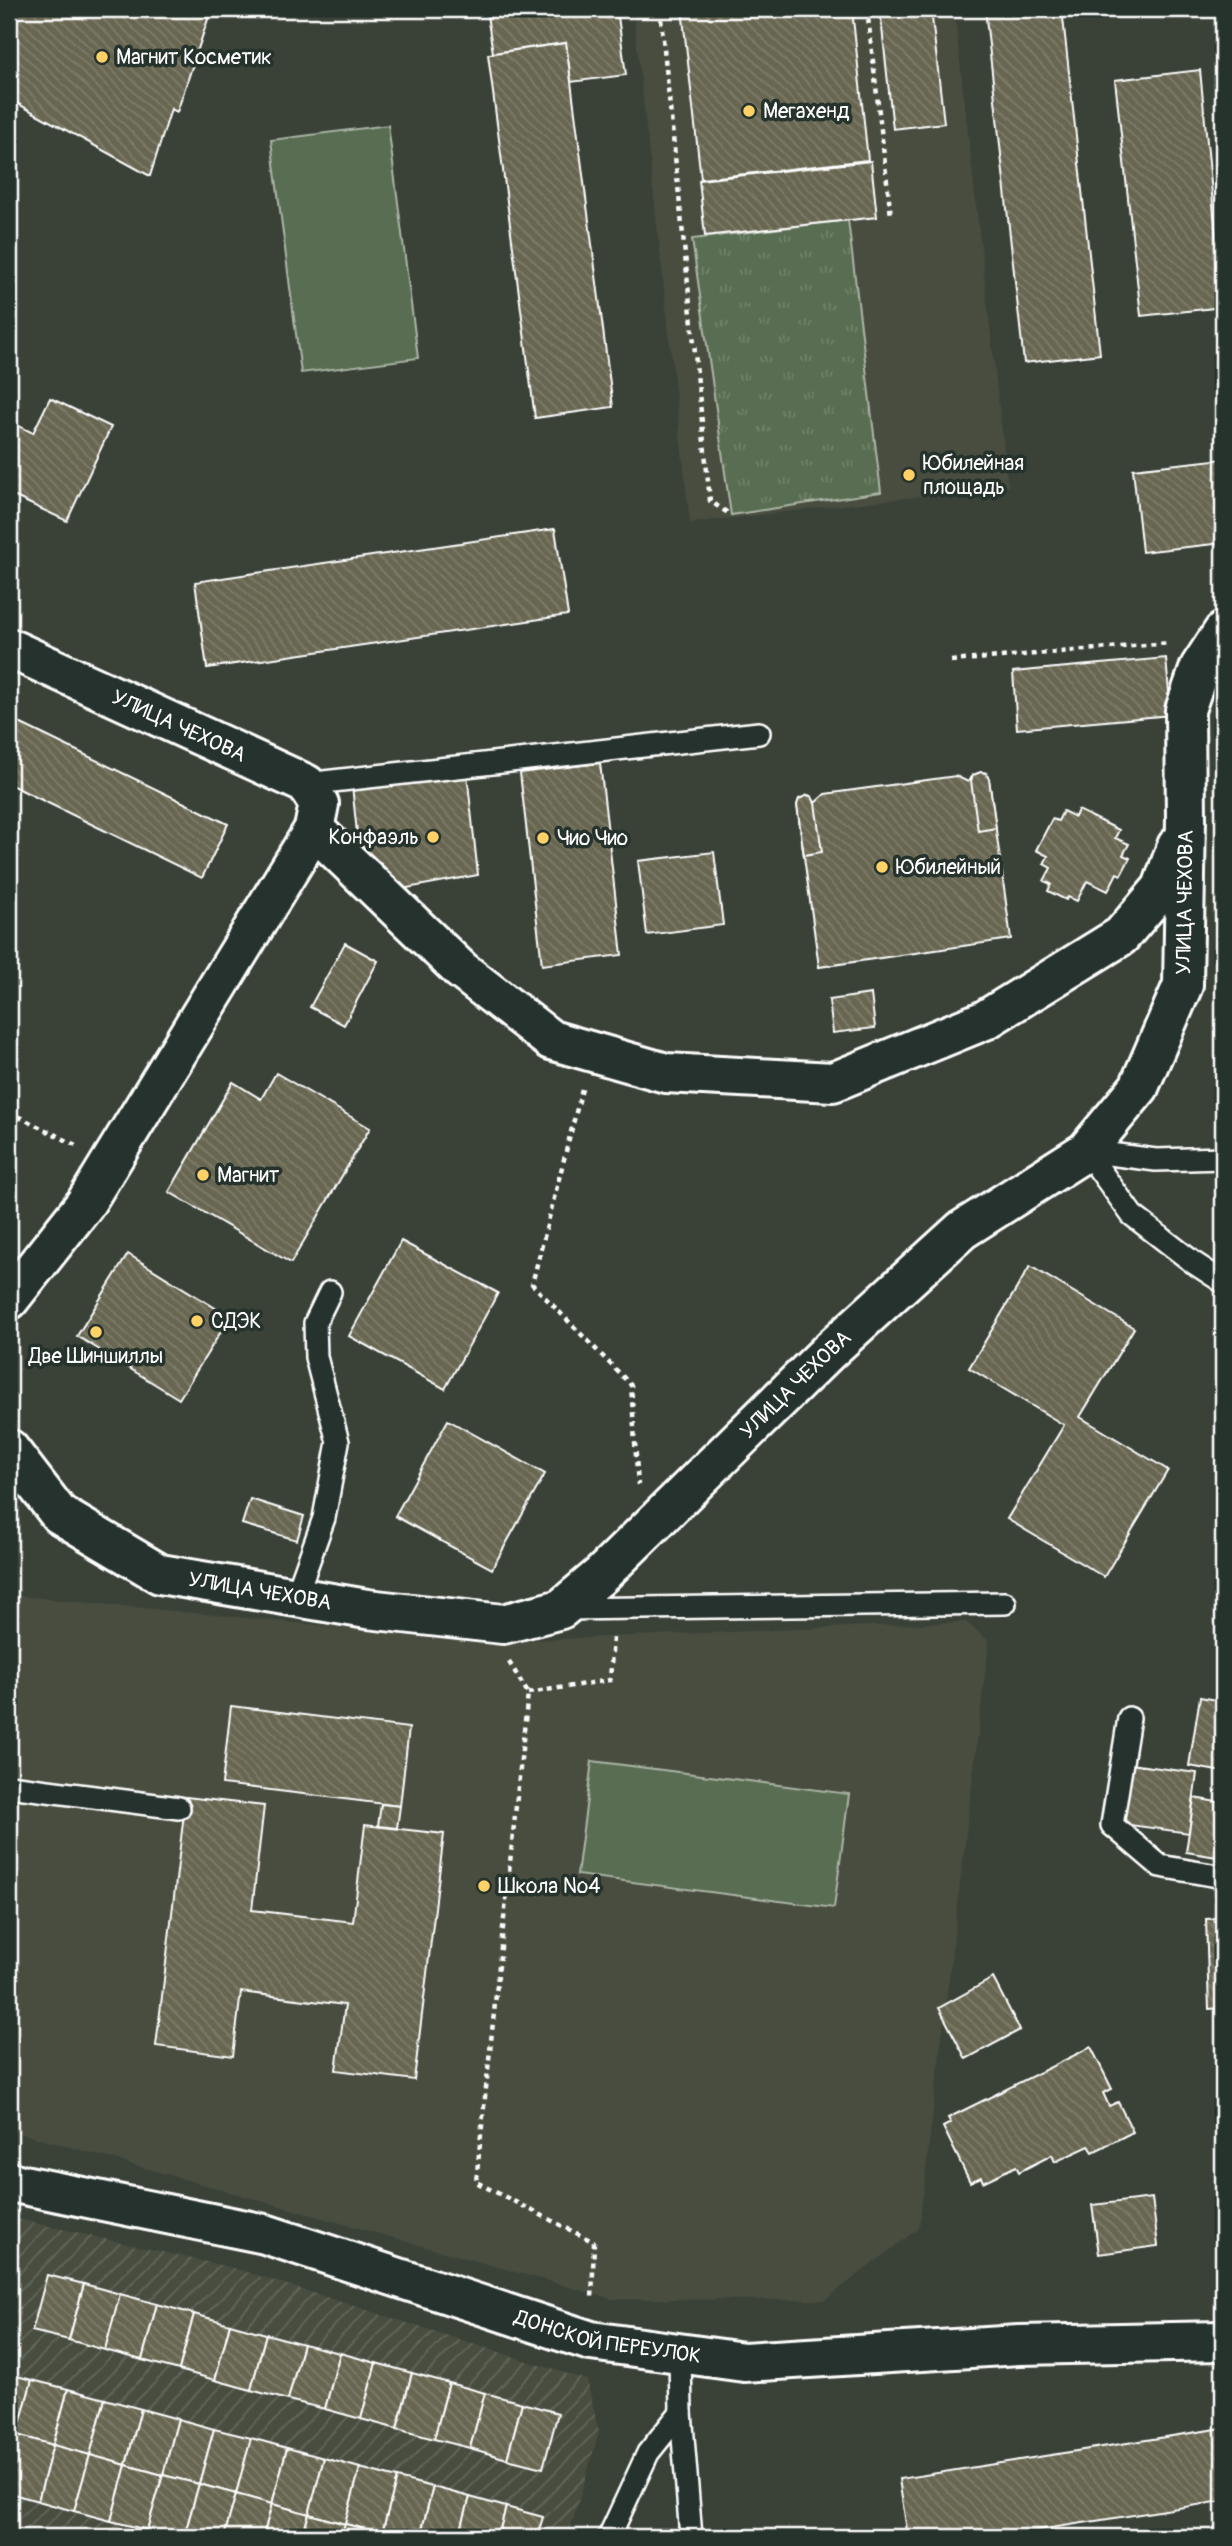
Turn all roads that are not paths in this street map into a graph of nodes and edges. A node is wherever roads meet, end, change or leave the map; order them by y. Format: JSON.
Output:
{"nodes":[{"id":1,"x":1220,"y":636,"type":"edge"},
{"id":2,"x":9,"y":648,"type":"edge"},
{"id":3,"x":759,"y":733,"type":"dead end"},
{"id":4,"x":306,"y":784,"type":"junction"},
{"id":5,"x":1186,"y":820,"type":"junction"},
{"id":6,"x":314,"y":829,"type":"junction"},
{"id":7,"x":1086,"y":1151,"type":"junction"},
{"id":8,"x":1223,"y":1158,"type":"edge"},
{"id":9,"x":1223,"y":1282,"type":"edge"},
{"id":10,"x":330,"y":1292,"type":"dead end"},
{"id":11,"x":9,"y":1300,"type":"edge"},
{"id":12,"x":9,"y":1449,"type":"edge"},
{"id":13,"x":296,"y":1596,"type":"junction"},
{"id":14,"x":1005,"y":1603,"type":"dead end"},
{"id":15,"x":561,"y":1609,"type":"junction"},
{"id":16,"x":1129,"y":1717,"type":"dead end"},
{"id":17,"x":9,"y":1786,"type":"edge"},
{"id":18,"x":179,"y":1808,"type":"dead end"},
{"id":19,"x":1223,"y":1877,"type":"edge"},
{"id":20,"x":9,"y":2182,"type":"edge"},
{"id":21,"x":1223,"y":2341,"type":"edge"},
{"id":22,"x":680,"y":2353,"type":"junction"},
{"id":23,"x":681,"y":2412,"type":"junction"},
{"id":24,"x":608,"y":2537,"type":"edge"},
{"id":25,"x":691,"y":2537,"type":"edge"}],
"edges":[{"from":1,"to":5,"type":"street","name":"УЛИЦА ЧЕХОВА"},
{"from":2,"to":4,"type":"street","name":"УЛИЦА ЧЕХОВА"},
{"from":3,"to":4,"type":"lane"},
{"from":4,"to":6,"type":"street"},
{"from":5,"to":6,"type":"street"},
{"from":5,"to":7,"type":"street","name":"УЛИЦА ЧЕХОВА"},
{"from":6,"to":11,"type":"street"},
{"from":7,"to":8,"type":"lane"},
{"from":7,"to":9,"type":"lane"},
{"from":7,"to":15,"type":"street","name":"УЛИЦА ЧЕХОВА"},
{"from":10,"to":13,"type":"lane"},
{"from":12,"to":13,"type":"street","name":"УЛИЦА ЧЕХОВА"},
{"from":13,"to":15,"type":"street","name":"УЛИЦА ЧЕХОВА"},
{"from":14,"to":15,"type":"lane"},
{"from":16,"to":19,"type":"lane"},
{"from":17,"to":18,"type":"lane"},
{"from":20,"to":22,"type":"street","name":"ДОНСКОЙ ПЕРЕУЛОК"},
{"from":21,"to":22,"type":"street","name":"ДОНСКОЙ ПЕРЕУЛОК"},
{"from":22,"to":23,"type":"lane"},
{"from":23,"to":24,"type":"lane"},
{"from":23,"to":25,"type":"lane"}]}
